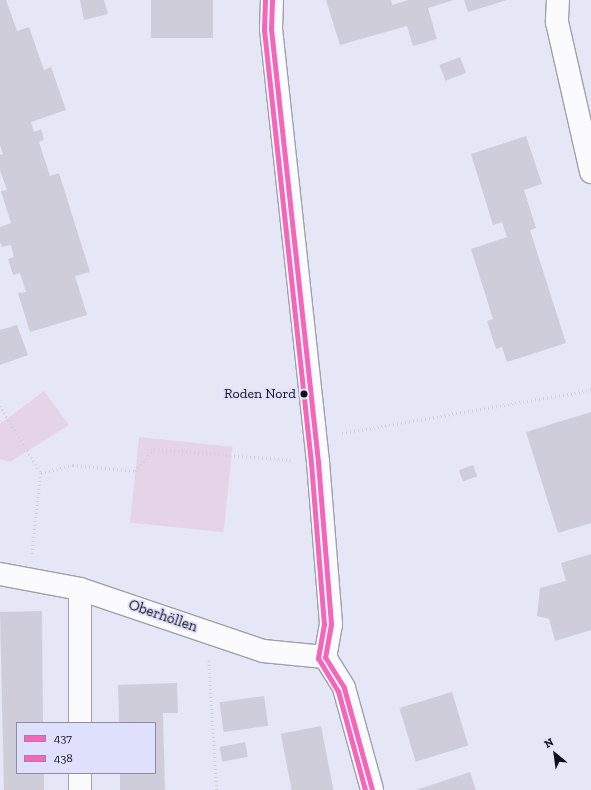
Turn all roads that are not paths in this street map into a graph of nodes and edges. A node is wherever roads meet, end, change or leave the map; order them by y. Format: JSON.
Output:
{"nodes":[{"id":1,"x":272,"y":0,"type":"edge"},
{"id":2,"x":558,"y":0,"type":"edge"},
{"id":3,"x":591,"y":172,"type":"edge"},
{"id":4,"x":0,"y":574,"type":"edge"},
{"id":5,"x":80,"y":589,"type":"junction"},
{"id":6,"x":325,"y":657,"type":"junction"},
{"id":7,"x":80,"y":722,"type":"edge"},
{"id":8,"x":80,"y":774,"type":"edge"},
{"id":9,"x":80,"y":790,"type":"edge"},
{"id":10,"x":372,"y":790,"type":"edge"}],
"edges":[{"from":1,"to":6,"type":"street"},
{"from":2,"to":3,"type":"street"},
{"from":4,"to":5,"type":"street","name":"Oberhöllen"},
{"from":5,"to":6,"type":"street","name":"Oberhöllen"},
{"from":5,"to":7,"type":"street"},
{"from":6,"to":10,"type":"street"},
{"from":8,"to":9,"type":"street"}]}
